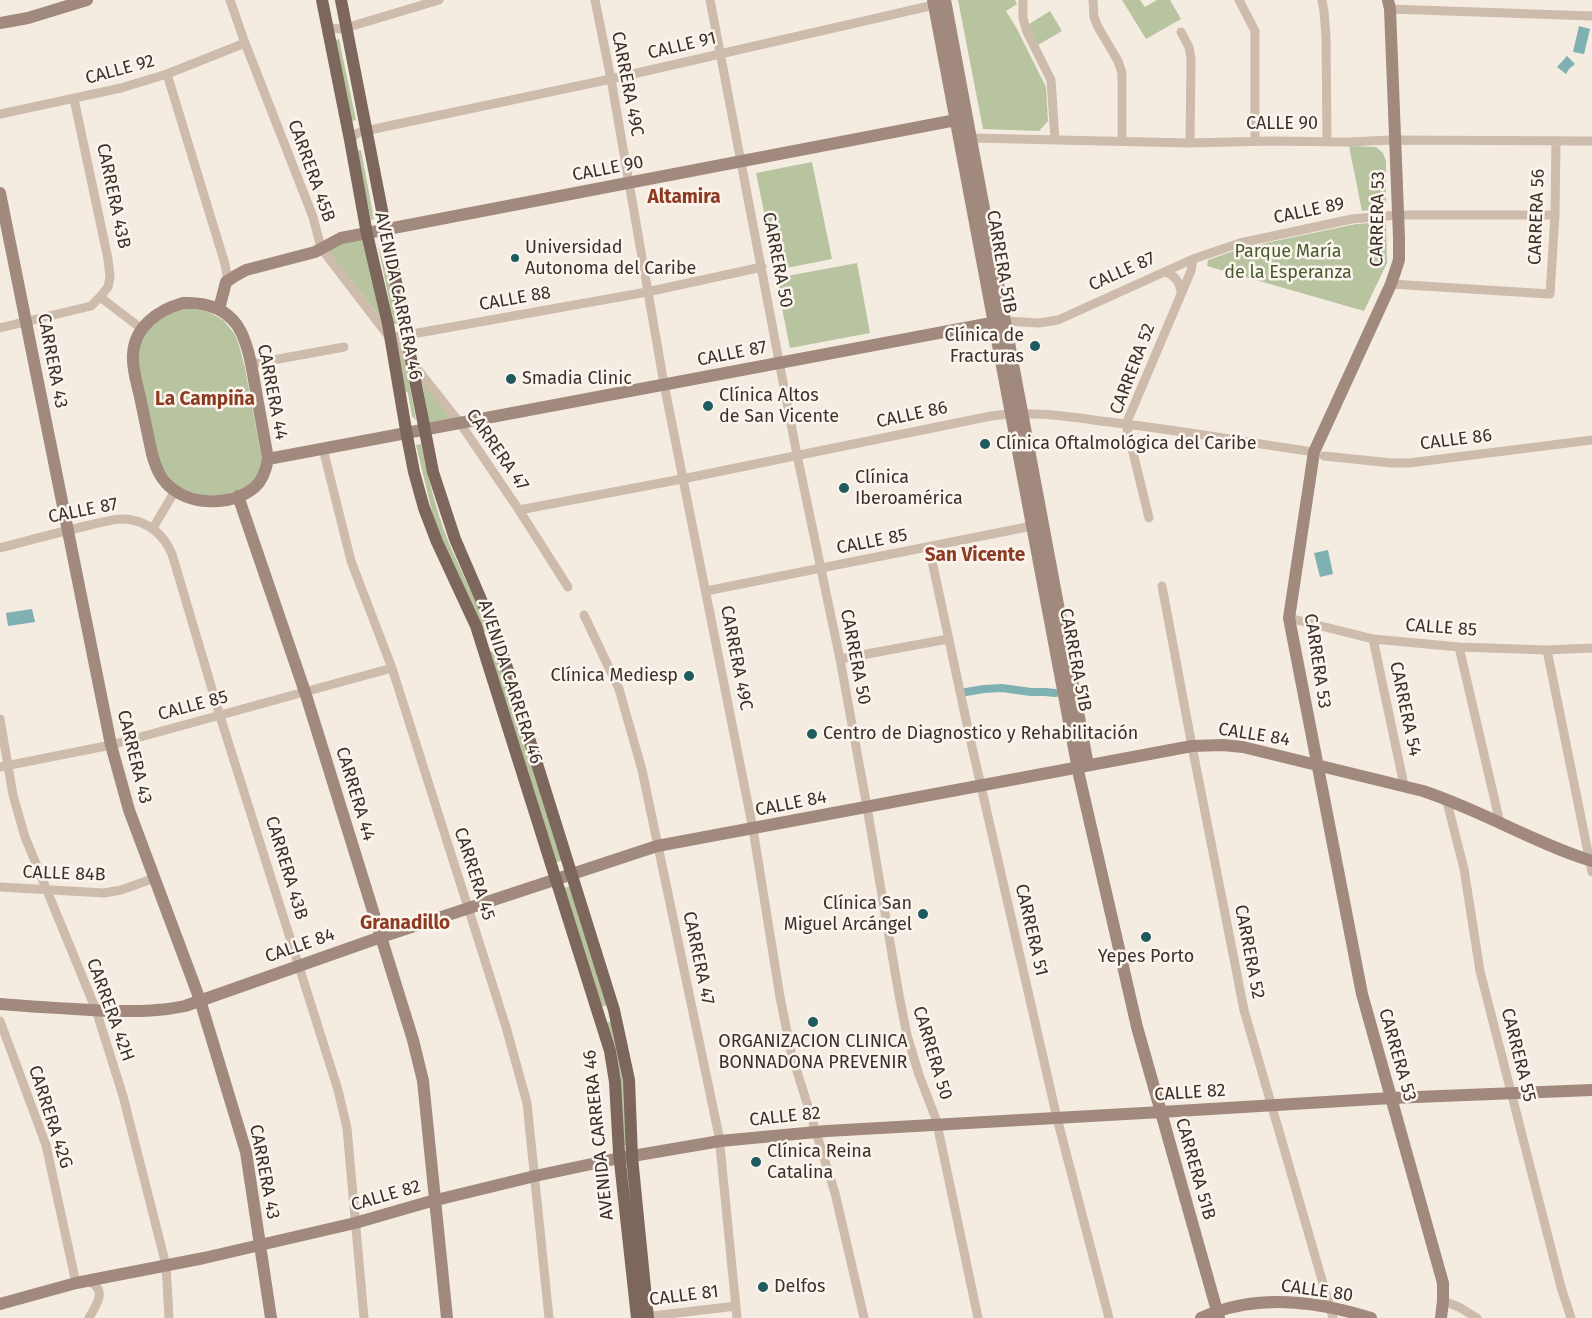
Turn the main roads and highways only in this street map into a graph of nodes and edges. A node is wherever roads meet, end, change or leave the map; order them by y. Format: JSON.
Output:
{"nodes":[{"id":1,"x":322,"y":0,"type":"edge"},
{"id":2,"x":340,"y":0,"type":"edge"},
{"id":3,"x":614,"y":1010,"type":"junction"},
{"id":4,"x":598,"y":1014,"type":"junction"},
{"id":5,"x":626,"y":1158,"type":"junction"},
{"id":6,"x":642,"y":1317,"type":"edge"}],
"edges":[{"from":1,"to":4,"type":"main road","name":"AVENIDA CARRERA 46"},
{"from":2,"to":3,"type":"main road","name":"AVENIDA CARRERA 46"},
{"from":3,"to":4,"type":"main road"},
{"from":3,"to":5,"type":"main road","name":"AVENIDA CARRERA 46"},
{"from":4,"to":5,"type":"main road","name":"AVENIDA CARRERA 46"},
{"from":5,"to":6,"type":"main road","name":"AVENIDA CARRERA 46"}]}
